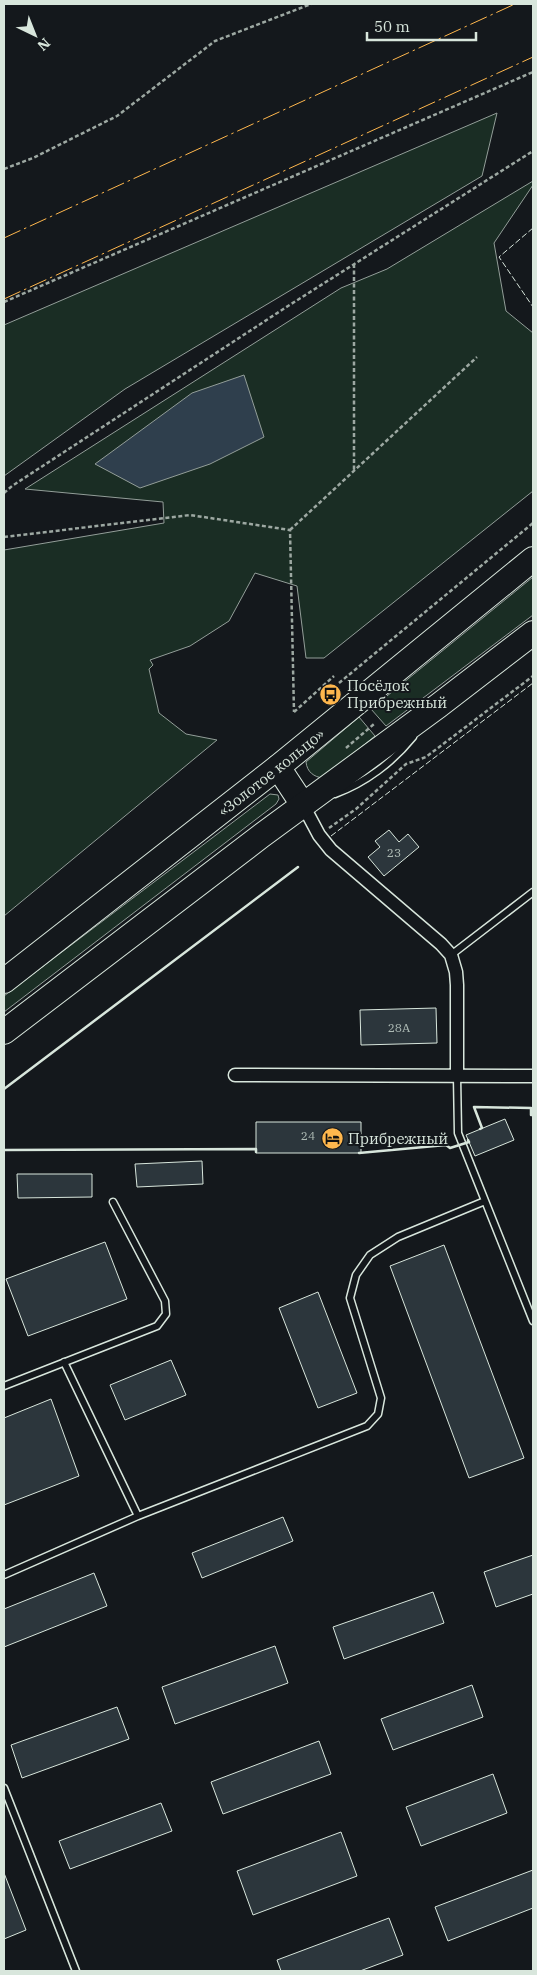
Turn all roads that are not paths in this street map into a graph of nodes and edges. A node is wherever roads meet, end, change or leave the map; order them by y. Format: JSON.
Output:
{"nodes":[{"id":1,"x":533,"y":559,"type":"edge"},
{"id":2,"x":533,"y":633,"type":"edge"},
{"id":3,"x":438,"y":706,"type":"junction"},
{"id":4,"x":420,"y":727,"type":"dead end"},
{"id":5,"x":415,"y":734,"type":"dead end"},
{"id":6,"x":278,"y":766,"type":"junction"},
{"id":7,"x":303,"y":805,"type":"junction"},
{"id":8,"x":533,"y":892,"type":"edge"},
{"id":9,"x":451,"y":955,"type":"junction"},
{"id":10,"x":4,"y":981,"type":"edge"},
{"id":11,"x":4,"y":1032,"type":"edge"},
{"id":12,"x":235,"y":1075,"type":"dead end"},
{"id":13,"x":457,"y":1076,"type":"junction"},
{"id":14,"x":533,"y":1076,"type":"edge"},
{"id":15,"x":485,"y":1201,"type":"junction"},
{"id":16,"x":112,"y":1202,"type":"dead end"},
{"id":17,"x":533,"y":1321,"type":"edge"},
{"id":18,"x":64,"y":1362,"type":"junction"},
{"id":19,"x":4,"y":1386,"type":"edge"},
{"id":20,"x":138,"y":1516,"type":"junction"},
{"id":21,"x":4,"y":1575,"type":"edge"},
{"id":22,"x":4,"y":1788,"type":"edge"},
{"id":23,"x":76,"y":1971,"type":"edge"}],
"edges":[{"from":1,"to":6,"type":"highway","name":"«Золотое кольцо»"},
{"from":2,"to":3,"type":"highway"},
{"from":3,"to":4,"type":"lane"},
{"from":3,"to":7,"type":"highway"},
{"from":5,"to":7,"type":"lane"},
{"from":6,"to":7,"type":"highway"},
{"from":6,"to":10,"type":"highway","name":"«Золотое кольцо»"},
{"from":7,"to":9,"type":"street"},
{"from":7,"to":11,"type":"highway"},
{"from":8,"to":9,"type":"lane"},
{"from":9,"to":13,"type":"street"},
{"from":12,"to":13,"type":"street"},
{"from":13,"to":14,"type":"street"},
{"from":13,"to":15,"type":"lane"},
{"from":15,"to":17,"type":"lane"},
{"from":15,"to":20,"type":"lane"},
{"from":16,"to":18,"type":"lane"},
{"from":18,"to":19,"type":"lane"},
{"from":18,"to":20,"type":"lane"},
{"from":20,"to":21,"type":"lane"},
{"from":22,"to":23,"type":"lane"}]}
